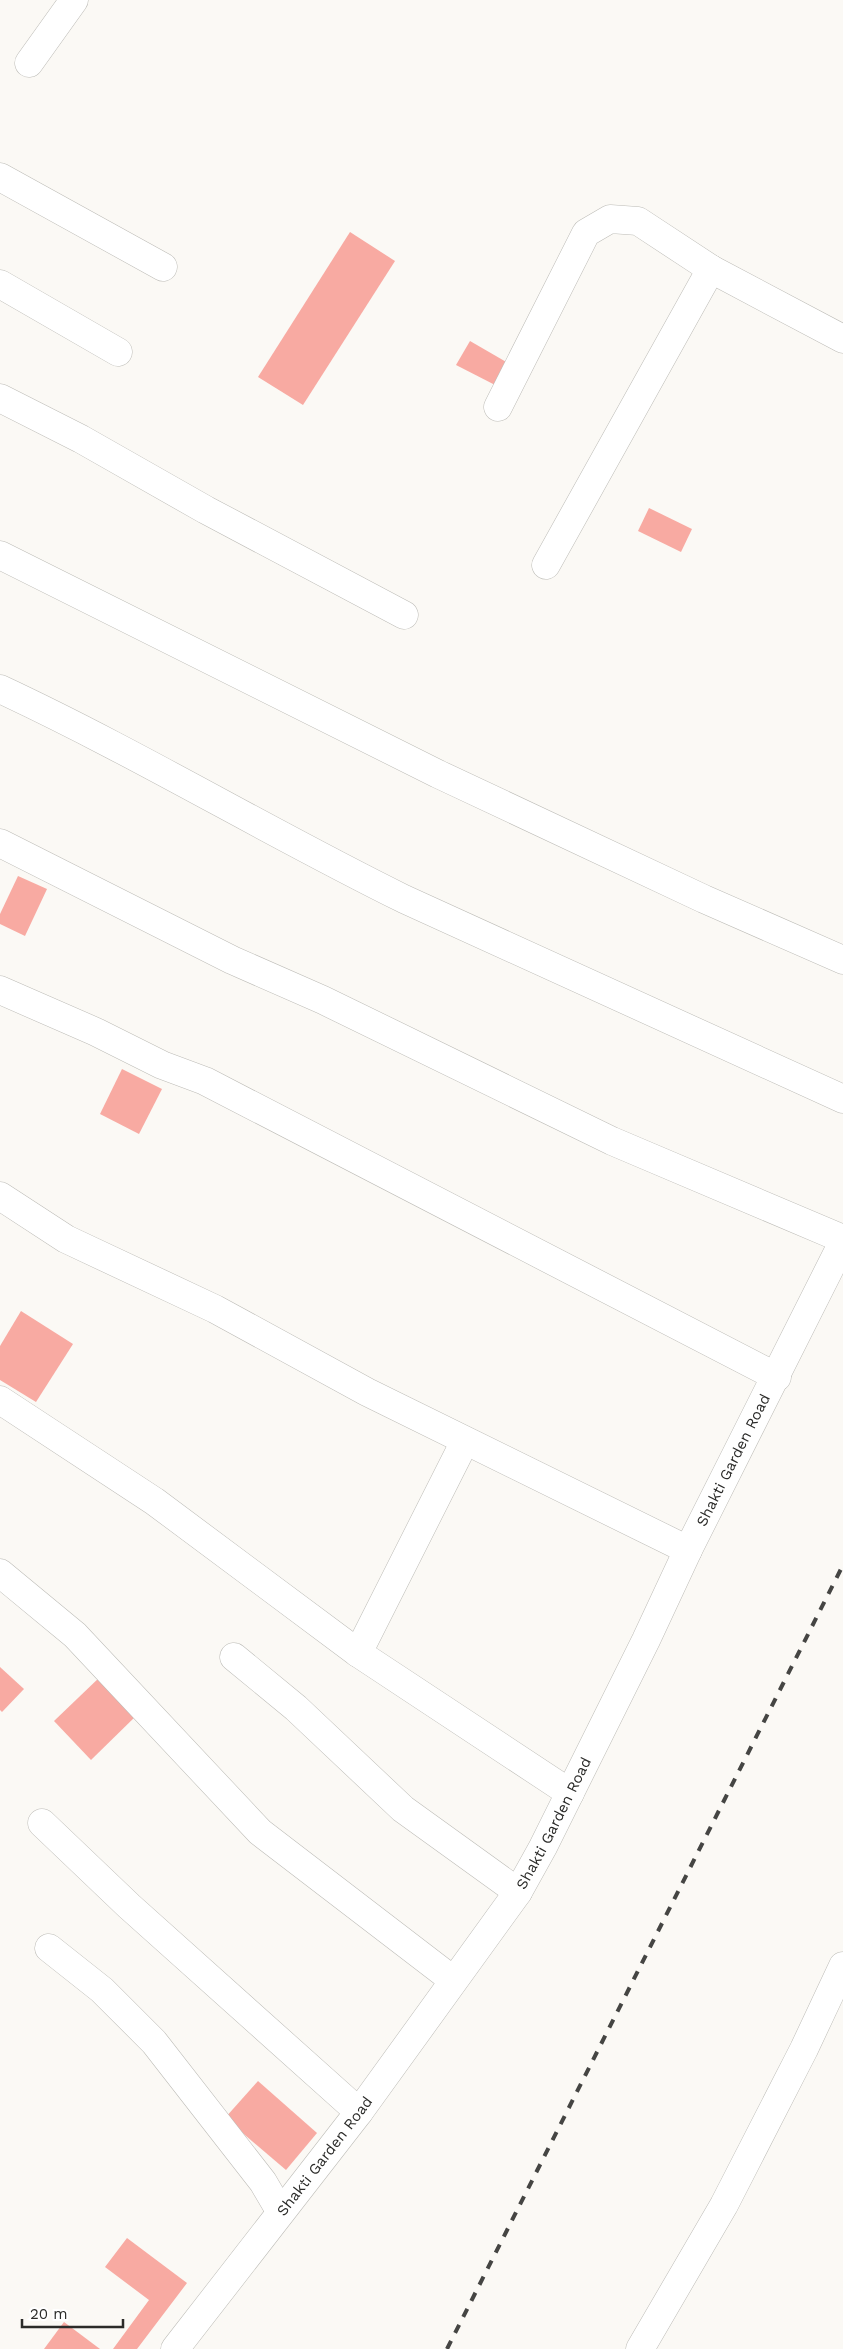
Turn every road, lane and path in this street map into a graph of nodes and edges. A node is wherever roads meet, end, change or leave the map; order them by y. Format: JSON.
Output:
{"nodes":[{"id":1,"x":74,"y":0,"type":"edge"},
{"id":2,"x":29,"y":63,"type":"dead end"},
{"id":3,"x":0,"y":177,"type":"edge"},
{"id":4,"x":163,"y":268,"type":"dead end"},
{"id":5,"x":711,"y":269,"type":"junction"},
{"id":6,"x":0,"y":284,"type":"edge"},
{"id":7,"x":843,"y":339,"type":"edge"},
{"id":8,"x":118,"y":352,"type":"dead end"},
{"id":9,"x":0,"y":398,"type":"edge"},
{"id":10,"x":498,"y":407,"type":"dead end"},
{"id":11,"x":0,"y":555,"type":"edge"},
{"id":12,"x":546,"y":565,"type":"dead end"},
{"id":13,"x":404,"y":615,"type":"dead end"},
{"id":14,"x":0,"y":689,"type":"edge"},
{"id":15,"x":0,"y":843,"type":"edge"},
{"id":16,"x":843,"y":960,"type":"edge"},
{"id":17,"x":0,"y":990,"type":"edge"},
{"id":18,"x":843,"y":1098,"type":"edge"},
{"id":19,"x":0,"y":1196,"type":"edge"},
{"id":20,"x":843,"y":1240,"type":"edge"},
{"id":21,"x":777,"y":1376,"type":"junction"},
{"id":22,"x":0,"y":1400,"type":"edge"},
{"id":23,"x":465,"y":1441,"type":"junction"},
{"id":24,"x":688,"y":1550,"type":"junction"},
{"id":25,"x":0,"y":1572,"type":"edge"},
{"id":26,"x":358,"y":1654,"type":"junction"},
{"id":27,"x":234,"y":1656,"type":"dead end"},
{"id":28,"x":570,"y":1793,"type":"junction"},
{"id":29,"x":42,"y":1823,"type":"dead end"},
{"id":30,"x":518,"y":1892,"type":"junction"},
{"id":31,"x":49,"y":1948,"type":"dead end"},
{"id":32,"x":843,"y":1966,"type":"edge"},
{"id":33,"x":453,"y":1980,"type":"junction"},
{"id":34,"x":359,"y":2112,"type":"junction"},
{"id":35,"x":280,"y":2211,"type":"junction"},
{"id":36,"x":175,"y":2349,"type":"edge"},
{"id":37,"x":640,"y":2349,"type":"edge"}],
"edges":[{"from":1,"to":2,"type":"street"},
{"from":3,"to":4,"type":"street"},
{"from":5,"to":7,"type":"street"},
{"from":5,"to":10,"type":"street"},
{"from":5,"to":12,"type":"street"},
{"from":6,"to":8,"type":"street"},
{"from":9,"to":13,"type":"street"},
{"from":11,"to":16,"type":"street"},
{"from":14,"to":18,"type":"street"},
{"from":15,"to":20,"type":"street"},
{"from":17,"to":21,"type":"street"},
{"from":19,"to":23,"type":"street"},
{"from":20,"to":21,"type":"street","name":"Shakti Garden Road"},
{"from":21,"to":24,"type":"street","name":"Shakti Garden Road"},
{"from":22,"to":26,"type":"street"},
{"from":23,"to":24,"type":"street"},
{"from":23,"to":26,"type":"street"},
{"from":24,"to":28,"type":"street","name":"Shakti Garden Road"},
{"from":25,"to":33,"type":"street"},
{"from":26,"to":28,"type":"street"},
{"from":27,"to":30,"type":"street"},
{"from":28,"to":30,"type":"street","name":"Shakti Garden Road"},
{"from":29,"to":34,"type":"street"},
{"from":30,"to":33,"type":"street","name":"Shakti Garden Road"},
{"from":31,"to":35,"type":"street"},
{"from":32,"to":37,"type":"street"},
{"from":33,"to":34,"type":"street","name":"Shakti Garden Road"},
{"from":34,"to":35,"type":"street","name":"Shakti Garden Road"},
{"from":35,"to":36,"type":"street","name":"Shakti Garden Road"}]}
